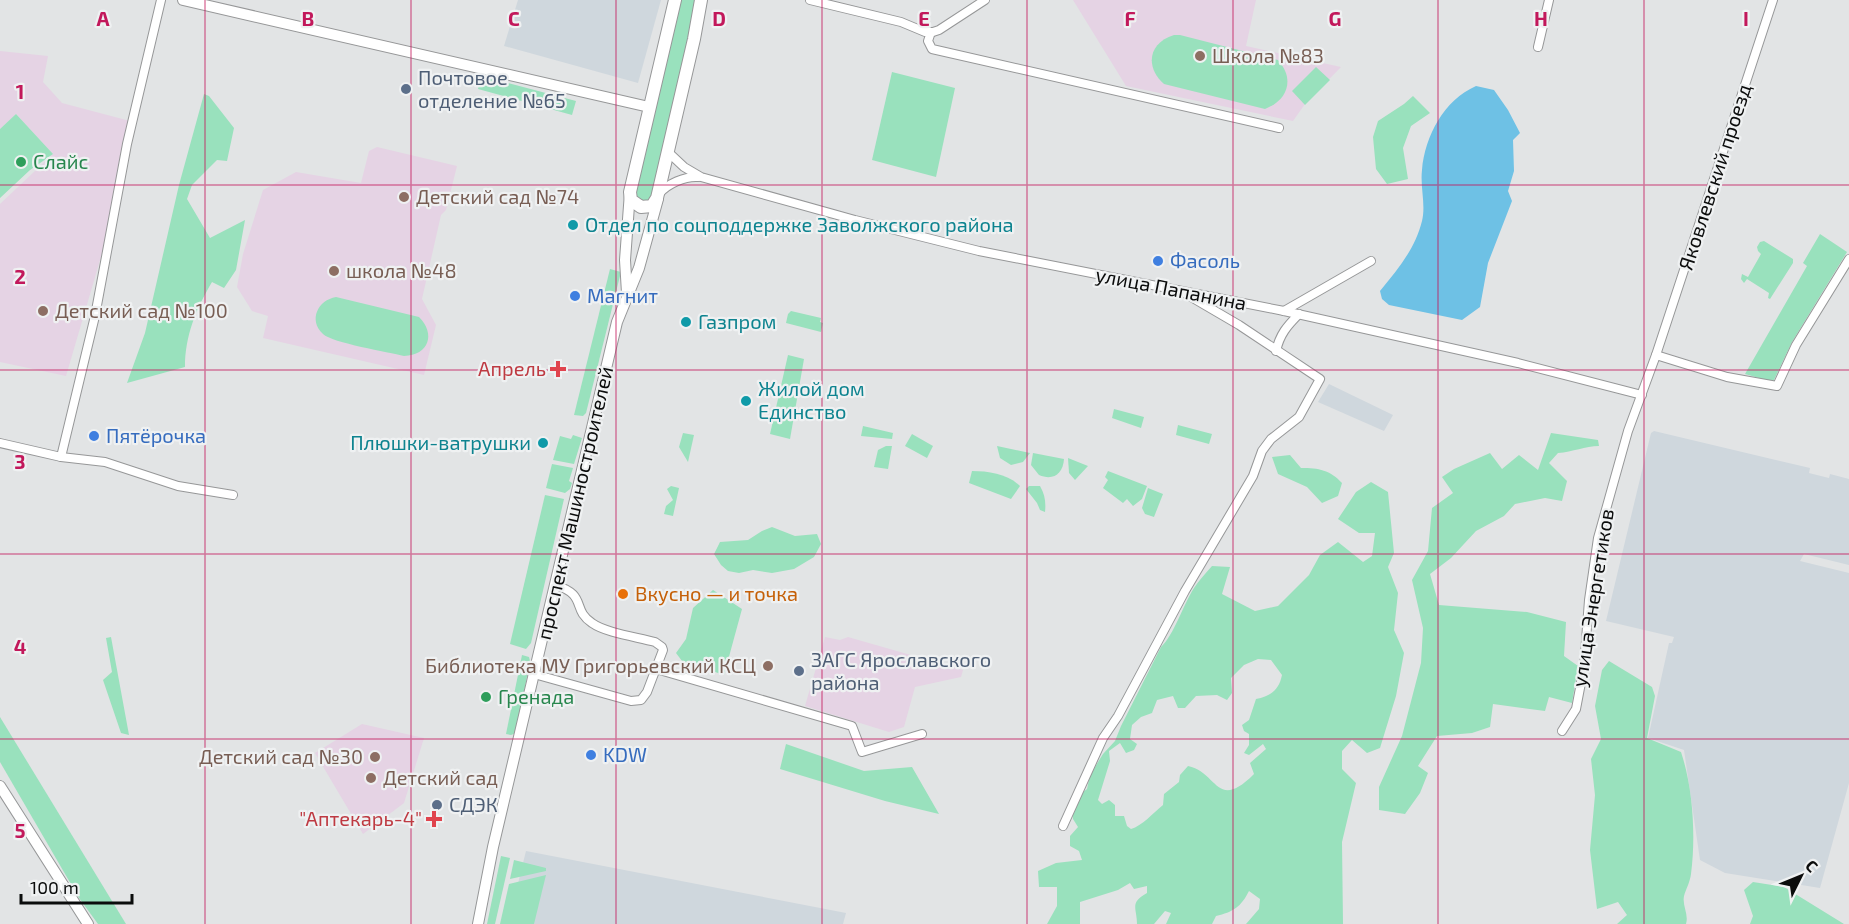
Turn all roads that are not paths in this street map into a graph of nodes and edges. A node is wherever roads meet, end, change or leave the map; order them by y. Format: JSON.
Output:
{"nodes":[{"id":1,"x":160,"y":0,"type":"edge"},
{"id":2,"x":183,"y":0,"type":"edge"},
{"id":3,"x":675,"y":0,"type":"edge"},
{"id":4,"x":701,"y":0,"type":"edge"},
{"id":5,"x":810,"y":0,"type":"edge"},
{"id":6,"x":985,"y":0,"type":"edge"},
{"id":7,"x":1549,"y":0,"type":"edge"},
{"id":8,"x":1773,"y":0,"type":"edge"},
{"id":9,"x":931,"y":32,"type":"junction"},
{"id":10,"x":1538,"y":47,"type":"dead end"},
{"id":11,"x":649,"y":107,"type":"junction"},
{"id":12,"x":1280,"y":128,"type":"dead end"},
{"id":13,"x":668,"y":152,"type":"junction"},
{"id":14,"x":701,"y":177,"type":"junction"},
{"id":15,"x":630,"y":192,"type":"junction"},
{"id":16,"x":658,"y":195,"type":"junction"},
{"id":17,"x":1849,"y":259,"type":"edge"},
{"id":18,"x":1371,"y":261,"type":"dead end"},
{"id":19,"x":1180,"y":291,"type":"junction"},
{"id":20,"x":627,"y":293,"type":"junction"},
{"id":21,"x":1284,"y":311,"type":"junction"},
{"id":22,"x":1299,"y":314,"type":"junction"},
{"id":23,"x":1276,"y":351,"type":"junction"},
{"id":24,"x":1656,"y":355,"type":"junction"},
{"id":25,"x":1642,"y":395,"type":"junction"},
{"id":26,"x":0,"y":443,"type":"edge"},
{"id":27,"x":62,"y":457,"type":"junction"},
{"id":28,"x":233,"y":495,"type":"dead end"},
{"id":29,"x":555,"y":585,"type":"junction"},
{"id":30,"x":656,"y":669,"type":"junction"},
{"id":31,"x":534,"y":674,"type":"junction"},
{"id":32,"x":1562,"y":731,"type":"dead end"},
{"id":33,"x":922,"y":734,"type":"dead end"},
{"id":34,"x":0,"y":786,"type":"edge"},
{"id":35,"x":1063,"y":826,"type":"dead end"},
{"id":36,"x":88,"y":924,"type":"edge"},
{"id":37,"x":478,"y":924,"type":"edge"}],
"edges":[{"from":1,"to":27,"type":"street"},
{"from":2,"to":11,"type":"street"},
{"from":3,"to":11,"type":"main road","name":"проспект Машиностроителей"},
{"from":4,"to":13,"type":"main road","name":"проспект Машиностроителей"},
{"from":5,"to":9,"type":"street"},
{"from":6,"to":9,"type":"street"},
{"from":7,"to":10,"type":"street"},
{"from":8,"to":24,"type":"street","name":"Яковлевский проезд"},
{"from":9,"to":12,"type":"street"},
{"from":11,"to":15,"type":"main road","name":"проспект Машиностроителей"},
{"from":13,"to":14,"type":"street","name":"улица Папанина"},
{"from":13,"to":16,"type":"main road","name":"проспект Машиностроителей"},
{"from":14,"to":16,"type":"street","name":"улица Папанина"},
{"from":14,"to":19,"type":"street","name":"улица Папанина"},
{"from":15,"to":16,"type":"main road"},
{"from":15,"to":20,"type":"street","name":"проспект Машиностроителей"},
{"from":16,"to":20,"type":"street","name":"проспект Машиностроителей"},
{"from":17,"to":24,"type":"street"},
{"from":18,"to":21,"type":"street"},
{"from":19,"to":21,"type":"street","name":"улица Папанина"},
{"from":19,"to":23,"type":"street"},
{"from":20,"to":29,"type":"street","name":"проспект Машиностроителей"},
{"from":21,"to":22,"type":"street","name":"улица Папанина"},
{"from":22,"to":23,"type":"street"},
{"from":22,"to":25,"type":"street","name":"улица Папанина"},
{"from":23,"to":35,"type":"street"},
{"from":24,"to":25,"type":"street","name":"Яковлевский проезд"},
{"from":25,"to":32,"type":"street","name":"улица Энергетиков"},
{"from":26,"to":27,"type":"street"},
{"from":27,"to":28,"type":"street"},
{"from":29,"to":30,"type":"street"},
{"from":29,"to":31,"type":"street","name":"проспект Машиностроителей"},
{"from":30,"to":31,"type":"street"},
{"from":30,"to":33,"type":"street"},
{"from":31,"to":37,"type":"street","name":"проспект Машиностроителей"},
{"from":34,"to":36,"type":"street"}]}
